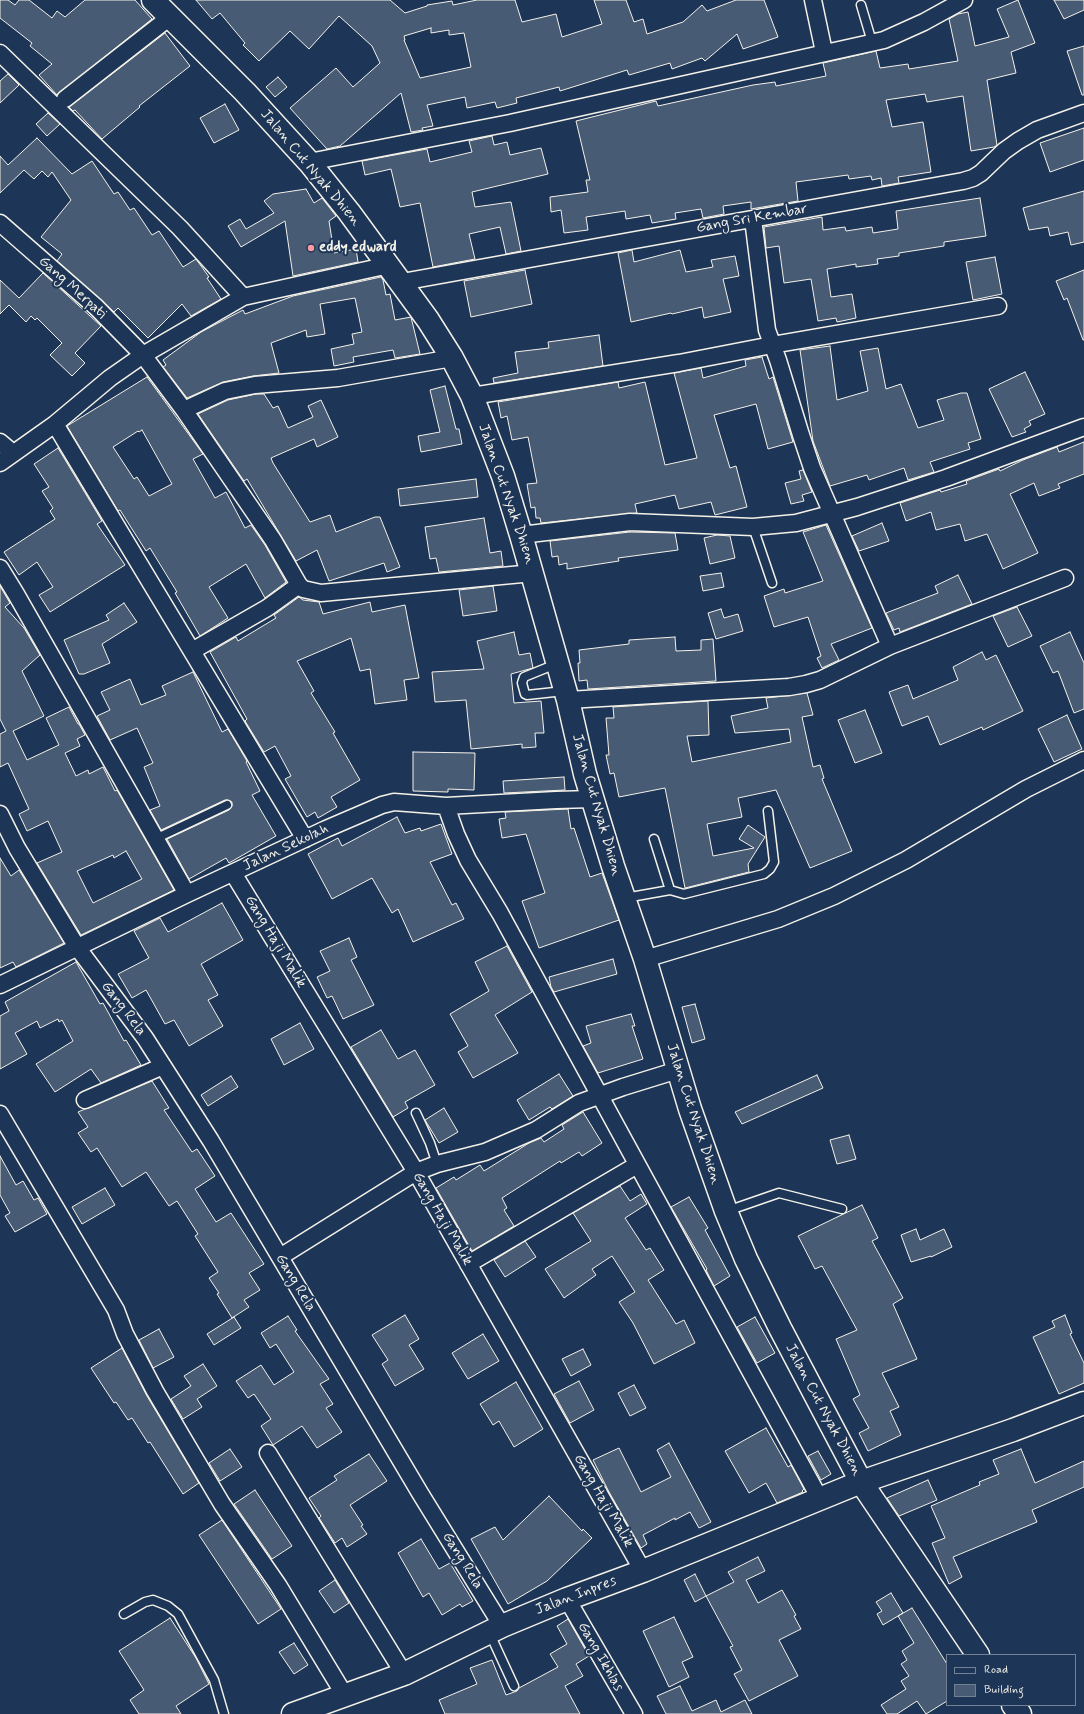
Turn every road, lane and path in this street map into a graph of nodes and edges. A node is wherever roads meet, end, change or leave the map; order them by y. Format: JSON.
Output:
{"nodes":[{"id":1,"x":153,"y":0,"type":"edge"},
{"id":2,"x":813,"y":0,"type":"edge"},
{"id":3,"x":964,"y":0,"type":"edge"},
{"id":4,"x":861,"y":5,"type":"dead end"},
{"id":5,"x":170,"y":17,"type":"junction"},
{"id":6,"x":872,"y":42,"type":"junction"},
{"id":7,"x":824,"y":52,"type":"junction"},
{"id":8,"x":0,"y":53,"type":"edge"},
{"id":9,"x":65,"y":99,"type":"dead end"},
{"id":10,"x":1084,"y":112,"type":"edge"},
{"id":11,"x":309,"y":162,"type":"junction"},
{"id":12,"x":752,"y":219,"type":"junction"},
{"id":13,"x":0,"y":223,"type":"edge"},
{"id":14,"x":389,"y":265,"type":"junction"},
{"id":15,"x":402,"y":282,"type":"junction"},
{"id":16,"x":242,"y":297,"type":"junction"},
{"id":17,"x":998,"y":306,"type":"dead end"},
{"id":18,"x":772,"y":345,"type":"junction"},
{"id":19,"x":143,"y":355,"type":"junction"},
{"id":20,"x":452,"y":358,"type":"junction"},
{"id":21,"x":472,"y":396,"type":"junction"},
{"id":22,"x":184,"y":410,"type":"junction"},
{"id":23,"x":55,"y":424,"type":"junction"},
{"id":24,"x":1084,"y":427,"type":"edge"},
{"id":25,"x":0,"y":442,"type":"edge"},
{"id":26,"x":13,"y":453,"type":"junction"},
{"id":27,"x":0,"y":463,"type":"edge"},
{"id":28,"x":833,"y":513,"type":"junction"},
{"id":29,"x":753,"y":527,"type":"junction"},
{"id":30,"x":521,"y":535,"type":"junction"},
{"id":31,"x":0,"y":568,"type":"edge"},
{"id":32,"x":533,"y":573,"type":"junction"},
{"id":33,"x":1065,"y":578,"type":"dead end"},
{"id":34,"x":772,"y":584,"type":"dead end"},
{"id":35,"x":299,"y":585,"type":"junction"},
{"id":36,"x":890,"y":646,"type":"junction"},
{"id":37,"x":192,"y":651,"type":"junction"},
{"id":38,"x":557,"y":664,"type":"junction"},
{"id":39,"x":566,"y":695,"type":"junction"},
{"id":40,"x":1084,"y":760,"type":"edge"},
{"id":41,"x":593,"y":799,"type":"junction"},
{"id":42,"x":227,"y":805,"type":"dead end"},
{"id":43,"x":446,"y":806,"type":"junction"},
{"id":44,"x":768,"y":811,"type":"dead end"},
{"id":45,"x":0,"y":814,"type":"edge"},
{"id":46,"x":155,"y":839,"type":"junction"},
{"id":47,"x":305,"y":839,"type":"junction"},
{"id":48,"x":654,"y":839,"type":"dead end"},
{"id":49,"x":233,"y":873,"type":"junction"},
{"id":50,"x":670,"y":890,"type":"junction"},
{"id":51,"x":187,"y":894,"type":"junction"},
{"id":52,"x":624,"y":898,"type":"junction"},
{"id":53,"x":77,"y":947,"type":"junction"},
{"id":54,"x":645,"y":959,"type":"junction"},
{"id":55,"x":0,"y":985,"type":"edge"},
{"id":56,"x":163,"y":1066,"type":"junction"},
{"id":57,"x":678,"y":1070,"type":"junction"},
{"id":58,"x":599,"y":1095,"type":"junction"},
{"id":59,"x":85,"y":1100,"type":"dead end"},
{"id":60,"x":416,"y":1112,"type":"dead end"},
{"id":61,"x":0,"y":1114,"type":"edge"},
{"id":62,"x":437,"y":1164,"type":"junction"},
{"id":63,"x":637,"y":1165,"type":"junction"},
{"id":64,"x":416,"y":1172,"type":"junction"},
{"id":65,"x":842,"y":1209,"type":"dead end"},
{"id":66,"x":726,"y":1211,"type":"junction"},
{"id":67,"x":280,"y":1257,"type":"junction"},
{"id":68,"x":468,"y":1264,"type":"junction"},
{"id":69,"x":1084,"y":1403,"type":"edge"},
{"id":70,"x":268,"y":1453,"type":"dead end"},
{"id":71,"x":861,"y":1482,"type":"junction"},
{"id":72,"x":820,"y":1499,"type":"junction"},
{"id":73,"x":643,"y":1571,"type":"junction"},
{"id":74,"x":567,"y":1599,"type":"junction"},
{"id":75,"x":124,"y":1614,"type":"dead end"},
{"id":76,"x":495,"y":1629,"type":"junction"},
{"id":77,"x":977,"y":1654,"type":"edge"},
{"id":78,"x":404,"y":1674,"type":"junction"},
{"id":79,"x":514,"y":1686,"type":"dead end"},
{"id":80,"x":344,"y":1694,"type":"junction"},
{"id":81,"x":1014,"y":1706,"type":"edge"},
{"id":82,"x":224,"y":1714,"type":"edge"},
{"id":83,"x":294,"y":1714,"type":"edge"},
{"id":84,"x":634,"y":1714,"type":"edge"},
{"id":85,"x":1020,"y":1714,"type":"edge"}],
"edges":[{"from":1,"to":5,"type":"main road","name":"Jalan Cut Nyak Dhien"},
{"from":2,"to":7,"type":"street"},
{"from":3,"to":6,"type":"street"},
{"from":4,"to":6,"type":"lane"},
{"from":5,"to":9,"type":"street"},
{"from":5,"to":11,"type":"main road","name":"Jalan Cut Nyak Dhien"},
{"from":6,"to":7,"type":"street"},
{"from":7,"to":11,"type":"street"},
{"from":8,"to":16,"type":"street"},
{"from":10,"to":12,"type":"street","name":"Gang Sri Kembar"},
{"from":11,"to":14,"type":"main road","name":"Jalan Cut Nyak Dhien"},
{"from":12,"to":15,"type":"street","name":"Gang Sri Kembar"},
{"from":12,"to":18,"type":"street"},
{"from":13,"to":19,"type":"street","name":"Gang Merpati"},
{"from":14,"to":15,"type":"main road","name":"Jalan Cut Nyak Dhien"},
{"from":14,"to":16,"type":"street"},
{"from":15,"to":20,"type":"main road","name":"Jalan Cut Nyak Dhien"},
{"from":16,"to":19,"type":"street"},
{"from":17,"to":18,"type":"street"},
{"from":18,"to":21,"type":"street"},
{"from":18,"to":28,"type":"street"},
{"from":19,"to":22,"type":"street","name":"Gang Merpati"},
{"from":19,"to":23,"type":"street"},
{"from":20,"to":21,"type":"main road","name":"Jalan Cut Nyak Dhien"},
{"from":20,"to":22,"type":"street"},
{"from":21,"to":30,"type":"main road","name":"Jalan Cut Nyak Dhien"},
{"from":22,"to":35,"type":"street","name":"Gang Merpati"},
{"from":23,"to":26,"type":"street"},
{"from":23,"to":37,"type":"street"},
{"from":24,"to":28,"type":"street"},
{"from":25,"to":26,"type":"street"},
{"from":26,"to":27,"type":"street"},
{"from":28,"to":29,"type":"street"},
{"from":28,"to":36,"type":"street"},
{"from":29,"to":30,"type":"street"},
{"from":29,"to":34,"type":"lane"},
{"from":30,"to":32,"type":"main road","name":"Jalan Cut Nyak Dhien"},
{"from":31,"to":46,"type":"street"},
{"from":32,"to":35,"type":"street"},
{"from":32,"to":38,"type":"main road","name":"Jalan Cut Nyak Dhien"},
{"from":33,"to":36,"type":"street"},
{"from":35,"to":37,"type":"street"},
{"from":36,"to":39,"type":"street"},
{"from":37,"to":47,"type":"street"},
{"from":38,"to":39,"type":"main road","name":"Jalan Cut Nyak Dhien"},
{"from":38,"to":39,"type":"lane"},
{"from":39,"to":41,"type":"main road","name":"Jalan Cut Nyak Dhien"},
{"from":40,"to":54,"type":"street"},
{"from":41,"to":43,"type":"street","name":"Jalan Sekolah"},
{"from":41,"to":52,"type":"main road","name":"Jalan Cut Nyak Dhien"},
{"from":42,"to":46,"type":"lane"},
{"from":43,"to":47,"type":"street","name":"Jalan Sekolah"},
{"from":43,"to":58,"type":"street"},
{"from":44,"to":50,"type":"lane"},
{"from":45,"to":53,"type":"street","name":"Gang Rela"},
{"from":46,"to":51,"type":"street"},
{"from":47,"to":49,"type":"street","name":"Jalan Sekolah"},
{"from":48,"to":50,"type":"lane"},
{"from":49,"to":51,"type":"street","name":"Jalan Sekolah"},
{"from":49,"to":64,"type":"street","name":"Gang Haji Malik"},
{"from":50,"to":52,"type":"lane"},
{"from":51,"to":53,"type":"street","name":"Jalan Sekolah"},
{"from":52,"to":54,"type":"main road","name":"Jalan Cut Nyak Dhien"},
{"from":53,"to":55,"type":"street","name":"Jalan Sekolah"},
{"from":53,"to":56,"type":"street","name":"Gang Rela"},
{"from":54,"to":57,"type":"main road","name":"Jalan Cut Nyak Dhien"},
{"from":56,"to":59,"type":"street"},
{"from":56,"to":67,"type":"street","name":"Gang Rela"},
{"from":57,"to":58,"type":"street"},
{"from":57,"to":66,"type":"main road","name":"Jalan Cut Nyak Dhien"},
{"from":58,"to":62,"type":"street"},
{"from":58,"to":63,"type":"street"},
{"from":60,"to":62,"type":"lane"},
{"from":61,"to":80,"type":"street"},
{"from":62,"to":64,"type":"street"},
{"from":63,"to":68,"type":"street"},
{"from":63,"to":72,"type":"street"},
{"from":64,"to":67,"type":"street"},
{"from":64,"to":68,"type":"street","name":"Gang Haji Malik"},
{"from":65,"to":66,"type":"lane"},
{"from":66,"to":71,"type":"main road","name":"Jalan Cut Nyak Dhien"},
{"from":67,"to":76,"type":"street","name":"Gang Rela"},
{"from":68,"to":73,"type":"street","name":"Gang Haji Malik"},
{"from":69,"to":71,"type":"main road","name":"Jalan Inpres"},
{"from":70,"to":78,"type":"street"},
{"from":71,"to":72,"type":"main road","name":"Jalan Inpres"},
{"from":71,"to":77,"type":"main road","name":"Jalan Cut Nyak Dhien"},
{"from":72,"to":73,"type":"main road","name":"Jalan Inpres"},
{"from":73,"to":74,"type":"main road","name":"Jalan Inpres"},
{"from":74,"to":76,"type":"main road","name":"Jalan Inpres"},
{"from":74,"to":84,"type":"street","name":"Gang Ikhlas"},
{"from":75,"to":82,"type":"lane"},
{"from":76,"to":78,"type":"main road","name":"Jalan Inpres"},
{"from":76,"to":79,"type":"lane"},
{"from":78,"to":80,"type":"main road","name":"Jalan Inpres"},
{"from":80,"to":83,"type":"main road","name":"Jalan Inpres"},
{"from":81,"to":85,"type":"main road"}]}
